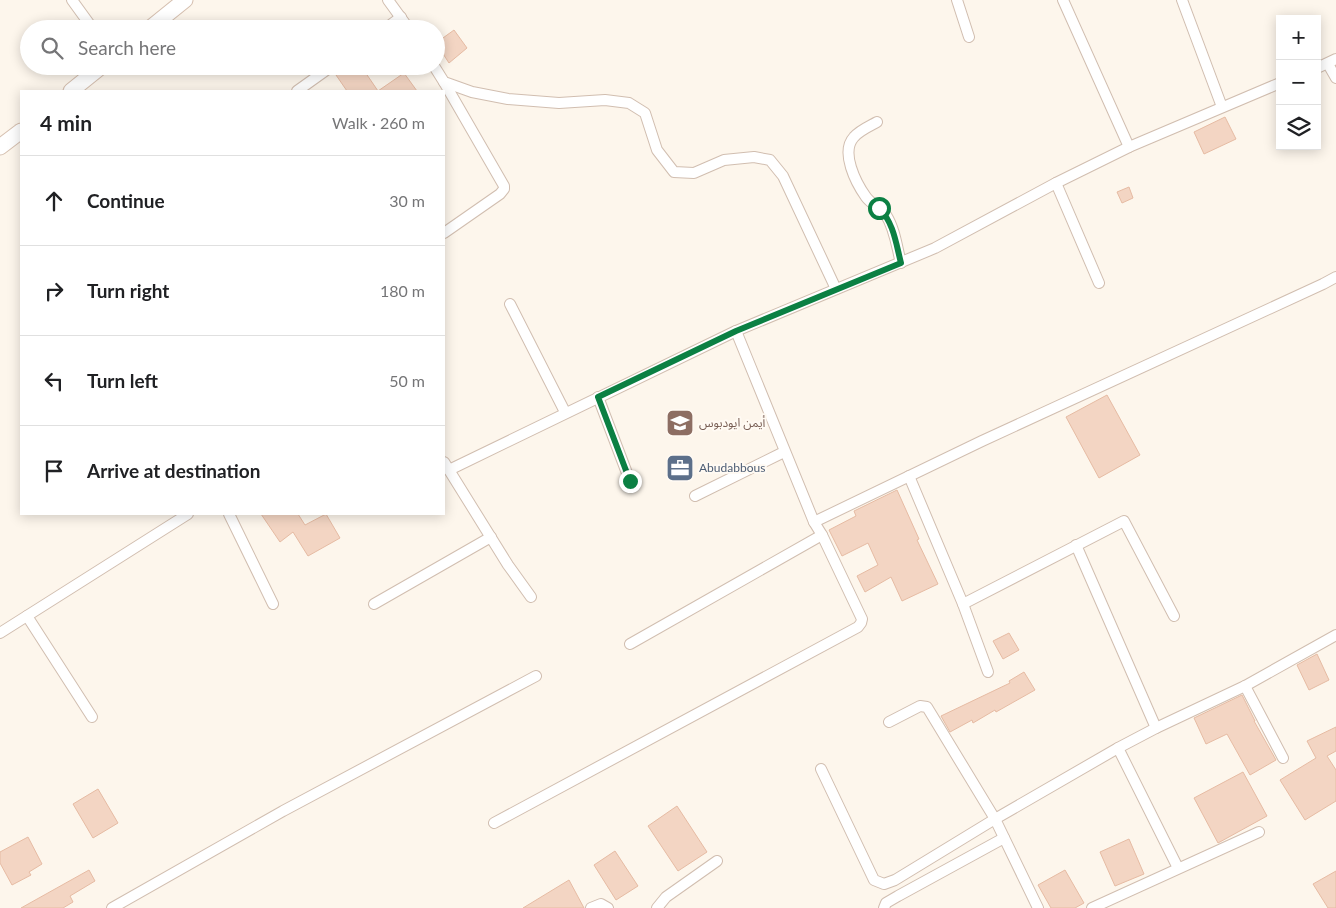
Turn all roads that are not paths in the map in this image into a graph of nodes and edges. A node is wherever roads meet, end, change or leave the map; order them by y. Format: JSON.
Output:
{"nodes":[{"id":1,"x":72,"y":0,"type":"edge"},
{"id":2,"x":185,"y":0,"type":"edge"},
{"id":3,"x":388,"y":0,"type":"edge"},
{"id":4,"x":957,"y":0,"type":"edge"},
{"id":5,"x":1063,"y":0,"type":"edge"},
{"id":6,"x":1182,"y":0,"type":"edge"},
{"id":7,"x":401,"y":18,"type":"joint"},
{"id":8,"x":86,"y":20,"type":"edge"},
{"id":9,"x":160,"y":20,"type":"edge"},
{"id":10,"x":398,"y":20,"type":"edge"},
{"id":11,"x":969,"y":37,"type":"dead end"},
{"id":12,"x":1332,"y":61,"type":"edge"},
{"id":13,"x":91,"y":75,"type":"edge"},
{"id":14,"x":319,"y":75,"type":"edge"},
{"id":15,"x":440,"y":75,"type":"edge"},
{"id":16,"x":1336,"y":78,"type":"edge"},
{"id":17,"x":444,"y":82,"type":"junction"},
{"id":18,"x":1276,"y":85,"type":"edge"},
{"id":19,"x":72,"y":90,"type":"edge"},
{"id":20,"x":298,"y":90,"type":"edge"},
{"id":21,"x":1222,"y":107,"type":"junction"},
{"id":22,"x":877,"y":122,"type":"dead end"},
{"id":23,"x":20,"y":132,"type":"edge"},
{"id":24,"x":0,"y":147,"type":"edge"},
{"id":25,"x":1129,"y":147,"type":"junction"},
{"id":26,"x":1056,"y":183,"type":"junction"},
{"id":27,"x":445,"y":232,"type":"edge"},
{"id":28,"x":901,"y":263,"type":"junction"},
{"id":29,"x":1336,"y":277,"type":"edge"},
{"id":30,"x":1099,"y":283,"type":"dead end"},
{"id":31,"x":836,"y":289,"type":"junction"},
{"id":32,"x":510,"y":304,"type":"dead end"},
{"id":33,"x":736,"y":331,"type":"junction"},
{"id":34,"x":598,"y":397,"type":"junction"},
{"id":35,"x":565,"y":412,"type":"junction"},
{"id":36,"x":784,"y":452,"type":"junction"},
{"id":37,"x":446,"y":466,"type":"edge"},
{"id":38,"x":909,"y":476,"type":"junction"},
{"id":39,"x":630,"y":481,"type":"dead end"},
{"id":40,"x":695,"y":496,"type":"dead end"},
{"id":41,"x":186,"y":515,"type":"edge"},
{"id":42,"x":231,"y":515,"type":"edge"},
{"id":43,"x":814,"y":522,"type":"junction"},
{"id":44,"x":822,"y":535,"type":"junction"},
{"id":45,"x":491,"y":537,"type":"junction"},
{"id":46,"x":1076,"y":545,"type":"junction"},
{"id":47,"x":531,"y":597,"type":"dead end"},
{"id":48,"x":273,"y":604,"type":"dead end"},
{"id":49,"x":374,"y":604,"type":"dead end"},
{"id":50,"x":963,"y":604,"type":"junction"},
{"id":51,"x":27,"y":616,"type":"junction"},
{"id":52,"x":1174,"y":616,"type":"dead end"},
{"id":53,"x":0,"y":633,"type":"edge"},
{"id":54,"x":1336,"y":635,"type":"edge"},
{"id":55,"x":630,"y":644,"type":"dead end"},
{"id":56,"x":988,"y":672,"type":"dead end"},
{"id":57,"x":536,"y":676,"type":"dead end"},
{"id":58,"x":1245,"y":686,"type":"junction"},
{"id":59,"x":92,"y":717,"type":"dead end"},
{"id":60,"x":889,"y":722,"type":"dead end"},
{"id":61,"x":1156,"y":728,"type":"junction"},
{"id":62,"x":1118,"y":748,"type":"junction"},
{"id":63,"x":1283,"y":758,"type":"dead end"},
{"id":64,"x":821,"y":769,"type":"dead end"},
{"id":65,"x":995,"y":819,"type":"junction"},
{"id":66,"x":494,"y":823,"type":"dead end"},
{"id":67,"x":1258,"y":832,"type":"dead end"},
{"id":68,"x":1004,"y":838,"type":"junction"},
{"id":69,"x":717,"y":861,"type":"dead end"},
{"id":70,"x":1178,"y":868,"type":"junction"},
{"id":71,"x":112,"y":908,"type":"edge"},
{"id":72,"x":591,"y":908,"type":"edge"},
{"id":73,"x":608,"y":908,"type":"edge"},
{"id":74,"x":657,"y":908,"type":"edge"},
{"id":75,"x":884,"y":908,"type":"edge"},
{"id":76,"x":1038,"y":908,"type":"edge"},
{"id":77,"x":1092,"y":908,"type":"edge"}],
"edges":[{"from":1,"to":8,"type":"street"},
{"from":2,"to":9,"type":"main road"},
{"from":3,"to":7,"type":"street"},
{"from":4,"to":11,"type":"street"},
{"from":5,"to":25,"type":"street"},
{"from":6,"to":21,"type":"street"},
{"from":7,"to":10,"type":"street"},
{"from":12,"to":16,"type":"street"},
{"from":13,"to":19,"type":"main road"},
{"from":14,"to":20,"type":"street"},
{"from":15,"to":17,"type":"street"},
{"from":17,"to":27,"type":"street"},
{"from":17,"to":31,"type":"street"},
{"from":18,"to":21,"type":"street"},
{"from":21,"to":25,"type":"street"},
{"from":22,"to":28,"type":"street"},
{"from":23,"to":24,"type":"main road"},
{"from":25,"to":26,"type":"street"},
{"from":26,"to":28,"type":"street"},
{"from":26,"to":30,"type":"street"},
{"from":28,"to":31,"type":"street"},
{"from":29,"to":38,"type":"street"},
{"from":31,"to":33,"type":"street"},
{"from":32,"to":35,"type":"street"},
{"from":33,"to":34,"type":"street"},
{"from":33,"to":36,"type":"street"},
{"from":34,"to":35,"type":"street"},
{"from":34,"to":39,"type":"street"},
{"from":35,"to":37,"type":"street"},
{"from":36,"to":40,"type":"street"},
{"from":36,"to":43,"type":"street"},
{"from":37,"to":45,"type":"street"},
{"from":38,"to":43,"type":"street"},
{"from":38,"to":50,"type":"street"},
{"from":41,"to":51,"type":"street"},
{"from":42,"to":48,"type":"street"},
{"from":43,"to":44,"type":"street"},
{"from":44,"to":55,"type":"street"},
{"from":44,"to":66,"type":"street"},
{"from":45,"to":47,"type":"street"},
{"from":45,"to":49,"type":"street"},
{"from":46,"to":50,"type":"street"},
{"from":46,"to":52,"type":"street"},
{"from":46,"to":61,"type":"street"},
{"from":50,"to":56,"type":"street"},
{"from":51,"to":53,"type":"street"},
{"from":51,"to":59,"type":"street"},
{"from":54,"to":58,"type":"street"},
{"from":57,"to":71,"type":"street"},
{"from":58,"to":61,"type":"street"},
{"from":58,"to":63,"type":"street"},
{"from":60,"to":65,"type":"street"},
{"from":61,"to":62,"type":"street"},
{"from":62,"to":65,"type":"street"},
{"from":62,"to":70,"type":"street"},
{"from":64,"to":65,"type":"street"},
{"from":65,"to":68,"type":"street"},
{"from":67,"to":70,"type":"street"},
{"from":68,"to":75,"type":"street"},
{"from":68,"to":76,"type":"street"},
{"from":69,"to":74,"type":"street"},
{"from":70,"to":77,"type":"street"},
{"from":72,"to":73,"type":"street"}]}
